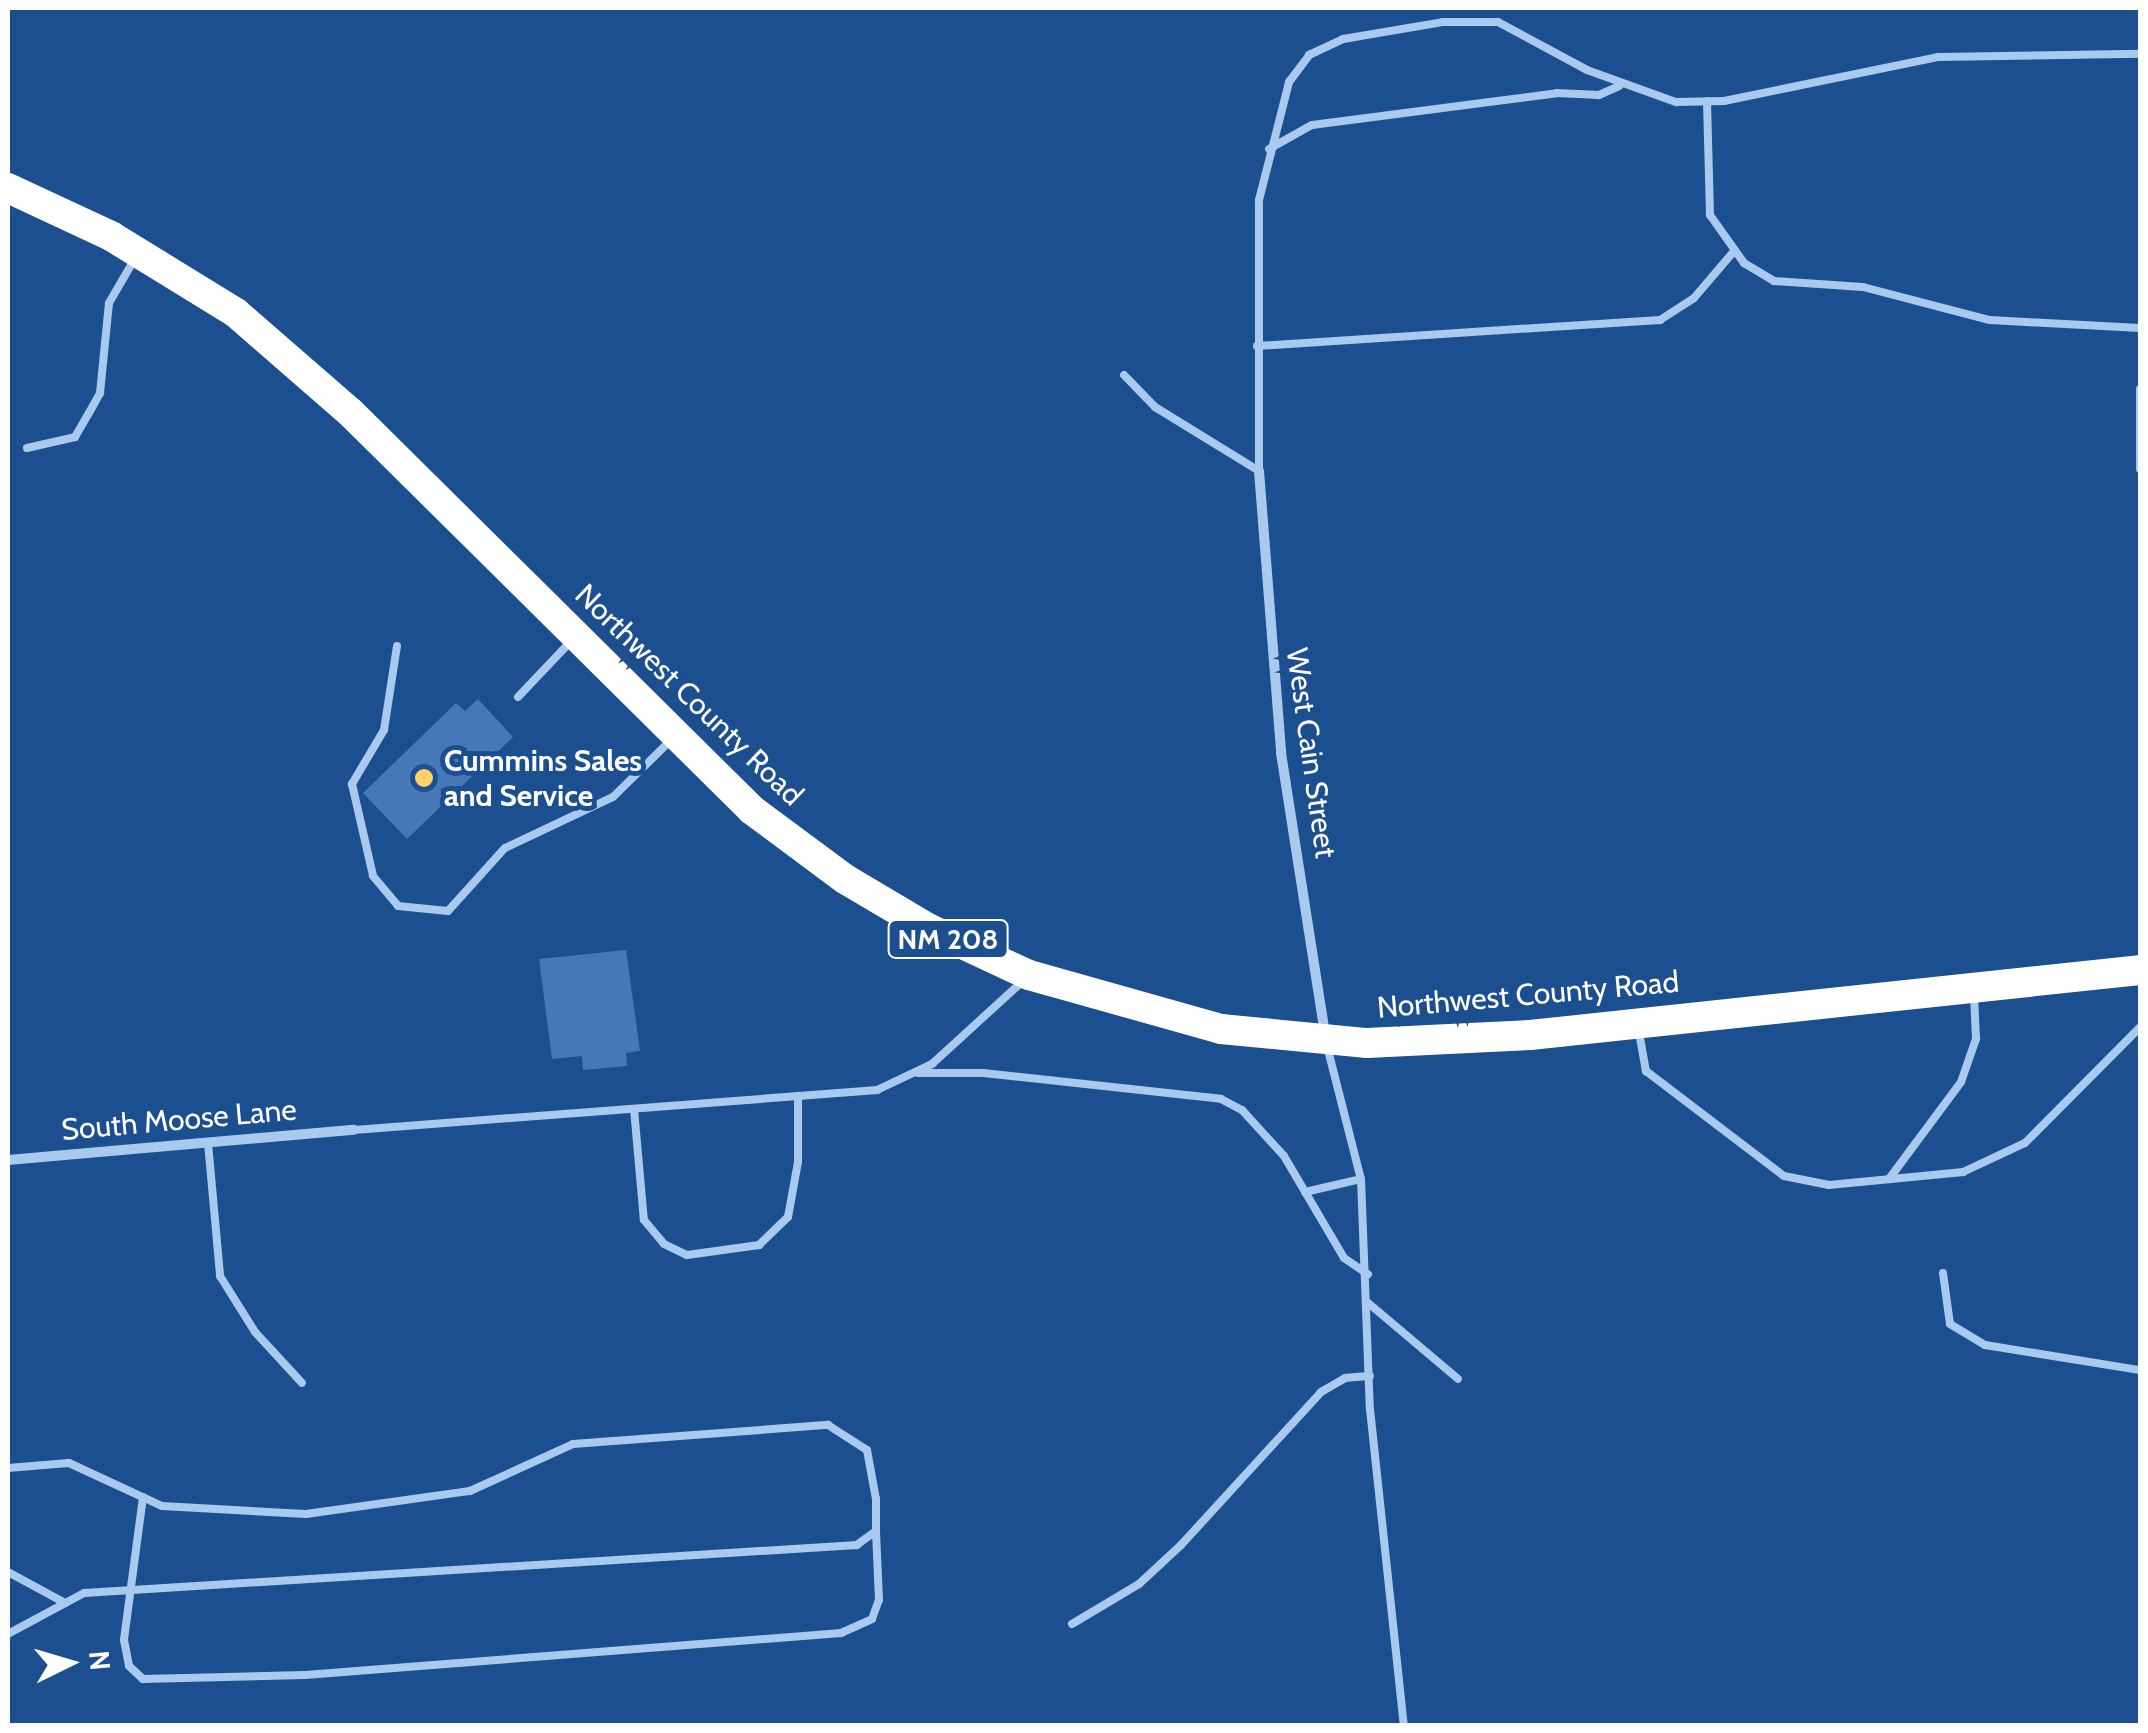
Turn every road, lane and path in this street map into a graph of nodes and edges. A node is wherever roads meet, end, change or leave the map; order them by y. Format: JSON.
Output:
{"nodes":[{"id":1,"x":2140,"y":54,"type":"edge"},
{"id":2,"x":1621,"y":86,"type":"junction"},
{"id":3,"x":1708,"y":101,"type":"junction"},
{"id":4,"x":1269,"y":149,"type":"junction"},
{"id":5,"x":8,"y":188,"type":"edge"},
{"id":6,"x":1735,"y":250,"type":"junction"},
{"id":7,"x":139,"y":252,"type":"junction"},
{"id":8,"x":2140,"y":328,"type":"edge"},
{"id":9,"x":1257,"y":346,"type":"junction"},
{"id":10,"x":1124,"y":374,"type":"dead end"},
{"id":11,"x":2140,"y":389,"type":"edge"},
{"id":12,"x":27,"y":448,"type":"dead end"},
{"id":13,"x":2140,"y":469,"type":"edge"},
{"id":14,"x":1259,"y":471,"type":"junction"},
{"id":15,"x":576,"y":636,"type":"junction"},
{"id":16,"x":398,"y":646,"type":"dead end"},
{"id":17,"x":518,"y":697,"type":"dead end"},
{"id":18,"x":676,"y":735,"type":"junction"},
{"id":19,"x":2140,"y":970,"type":"edge"},
{"id":20,"x":1029,"y":976,"type":"junction"},
{"id":21,"x":1973,"y":988,"type":"junction"},
{"id":22,"x":1638,"y":1023,"type":"junction"},
{"id":23,"x":2140,"y":1027,"type":"edge"},
{"id":24,"x":1326,"y":1041,"type":"junction"},
{"id":25,"x":918,"y":1073,"type":"junction"},
{"id":26,"x":798,"y":1096,"type":"junction"},
{"id":27,"x":634,"y":1109,"type":"junction"},
{"id":28,"x":354,"y":1130,"type":"joint"},
{"id":29,"x":208,"y":1143,"type":"junction"},
{"id":30,"x":8,"y":1160,"type":"edge"},
{"id":31,"x":1890,"y":1179,"type":"junction"},
{"id":32,"x":1361,"y":1180,"type":"junction"},
{"id":33,"x":1305,"y":1192,"type":"junction"},
{"id":34,"x":1943,"y":1273,"type":"dead end"},
{"id":35,"x":1368,"y":1274,"type":"junction"},
{"id":36,"x":1367,"y":1302,"type":"junction"},
{"id":37,"x":2140,"y":1370,"type":"edge"},
{"id":38,"x":1370,"y":1376,"type":"junction"},
{"id":39,"x":1458,"y":1379,"type":"dead end"},
{"id":40,"x":302,"y":1383,"type":"dead end"},
{"id":41,"x":8,"y":1468,"type":"edge"},
{"id":42,"x":143,"y":1497,"type":"junction"},
{"id":43,"x":876,"y":1531,"type":"junction"},
{"id":44,"x":8,"y":1572,"type":"edge"},
{"id":45,"x":127,"y":1591,"type":"junction"},
{"id":46,"x":65,"y":1604,"type":"junction"},
{"id":47,"x":1072,"y":1624,"type":"dead end"},
{"id":48,"x":8,"y":1634,"type":"edge"},
{"id":49,"x":1404,"y":1726,"type":"edge"}],
"edges":[{"from":1,"to":3,"type":"lane"},
{"from":2,"to":3,"type":"lane"},
{"from":2,"to":4,"type":"lane"},
{"from":2,"to":4,"type":"lane"},
{"from":3,"to":6,"type":"lane"},
{"from":4,"to":9,"type":"lane"},
{"from":5,"to":7,"type":"highway","name":"Northwest County Road","number":"NM 208"},
{"from":6,"to":8,"type":"lane"},
{"from":6,"to":9,"type":"lane"},
{"from":7,"to":12,"type":"lane"},
{"from":7,"to":15,"type":"highway","name":"Northwest County Road","number":"NM 208"},
{"from":9,"to":14,"type":"lane"},
{"from":10,"to":14,"type":"lane"},
{"from":11,"to":13,"type":"lane"},
{"from":14,"to":24,"type":"street","name":"West Cain Street"},
{"from":15,"to":17,"type":"lane"},
{"from":15,"to":18,"type":"highway","name":"Northwest County Road","number":"NM 208"},
{"from":16,"to":18,"type":"lane"},
{"from":18,"to":20,"type":"highway","name":"Northwest County Road","number":"NM 208"},
{"from":19,"to":21,"type":"highway","name":"Northwest County Road","number":"NM 208"},
{"from":20,"to":24,"type":"highway","name":"Northwest County Road","number":"NM 208"},
{"from":20,"to":25,"type":"lane"},
{"from":21,"to":22,"type":"highway","name":"Northwest County Road","number":"NM 208"},
{"from":21,"to":31,"type":"lane"},
{"from":22,"to":24,"type":"highway","name":"Northwest County Road","number":"NM 208"},
{"from":22,"to":31,"type":"lane"},
{"from":23,"to":31,"type":"lane"},
{"from":24,"to":32,"type":"lane"},
{"from":25,"to":26,"type":"lane"},
{"from":25,"to":33,"type":"lane"},
{"from":26,"to":27,"type":"lane"},
{"from":26,"to":27,"type":"lane"},
{"from":27,"to":28,"type":"lane"},
{"from":28,"to":29,"type":"street","name":"South Moose Lane"},
{"from":29,"to":30,"type":"street","name":"South Moose Lane"},
{"from":29,"to":40,"type":"lane"},
{"from":32,"to":33,"type":"lane"},
{"from":32,"to":35,"type":"lane"},
{"from":33,"to":35,"type":"lane"},
{"from":34,"to":37,"type":"lane"},
{"from":35,"to":36,"type":"lane"},
{"from":36,"to":38,"type":"lane"},
{"from":36,"to":39,"type":"lane"},
{"from":38,"to":47,"type":"lane"},
{"from":38,"to":49,"type":"lane"},
{"from":41,"to":42,"type":"lane"},
{"from":42,"to":43,"type":"lane"},
{"from":42,"to":45,"type":"lane"},
{"from":43,"to":45,"type":"lane"},
{"from":43,"to":45,"type":"lane"},
{"from":44,"to":46,"type":"lane"},
{"from":45,"to":46,"type":"lane"},
{"from":46,"to":48,"type":"lane"}]}
